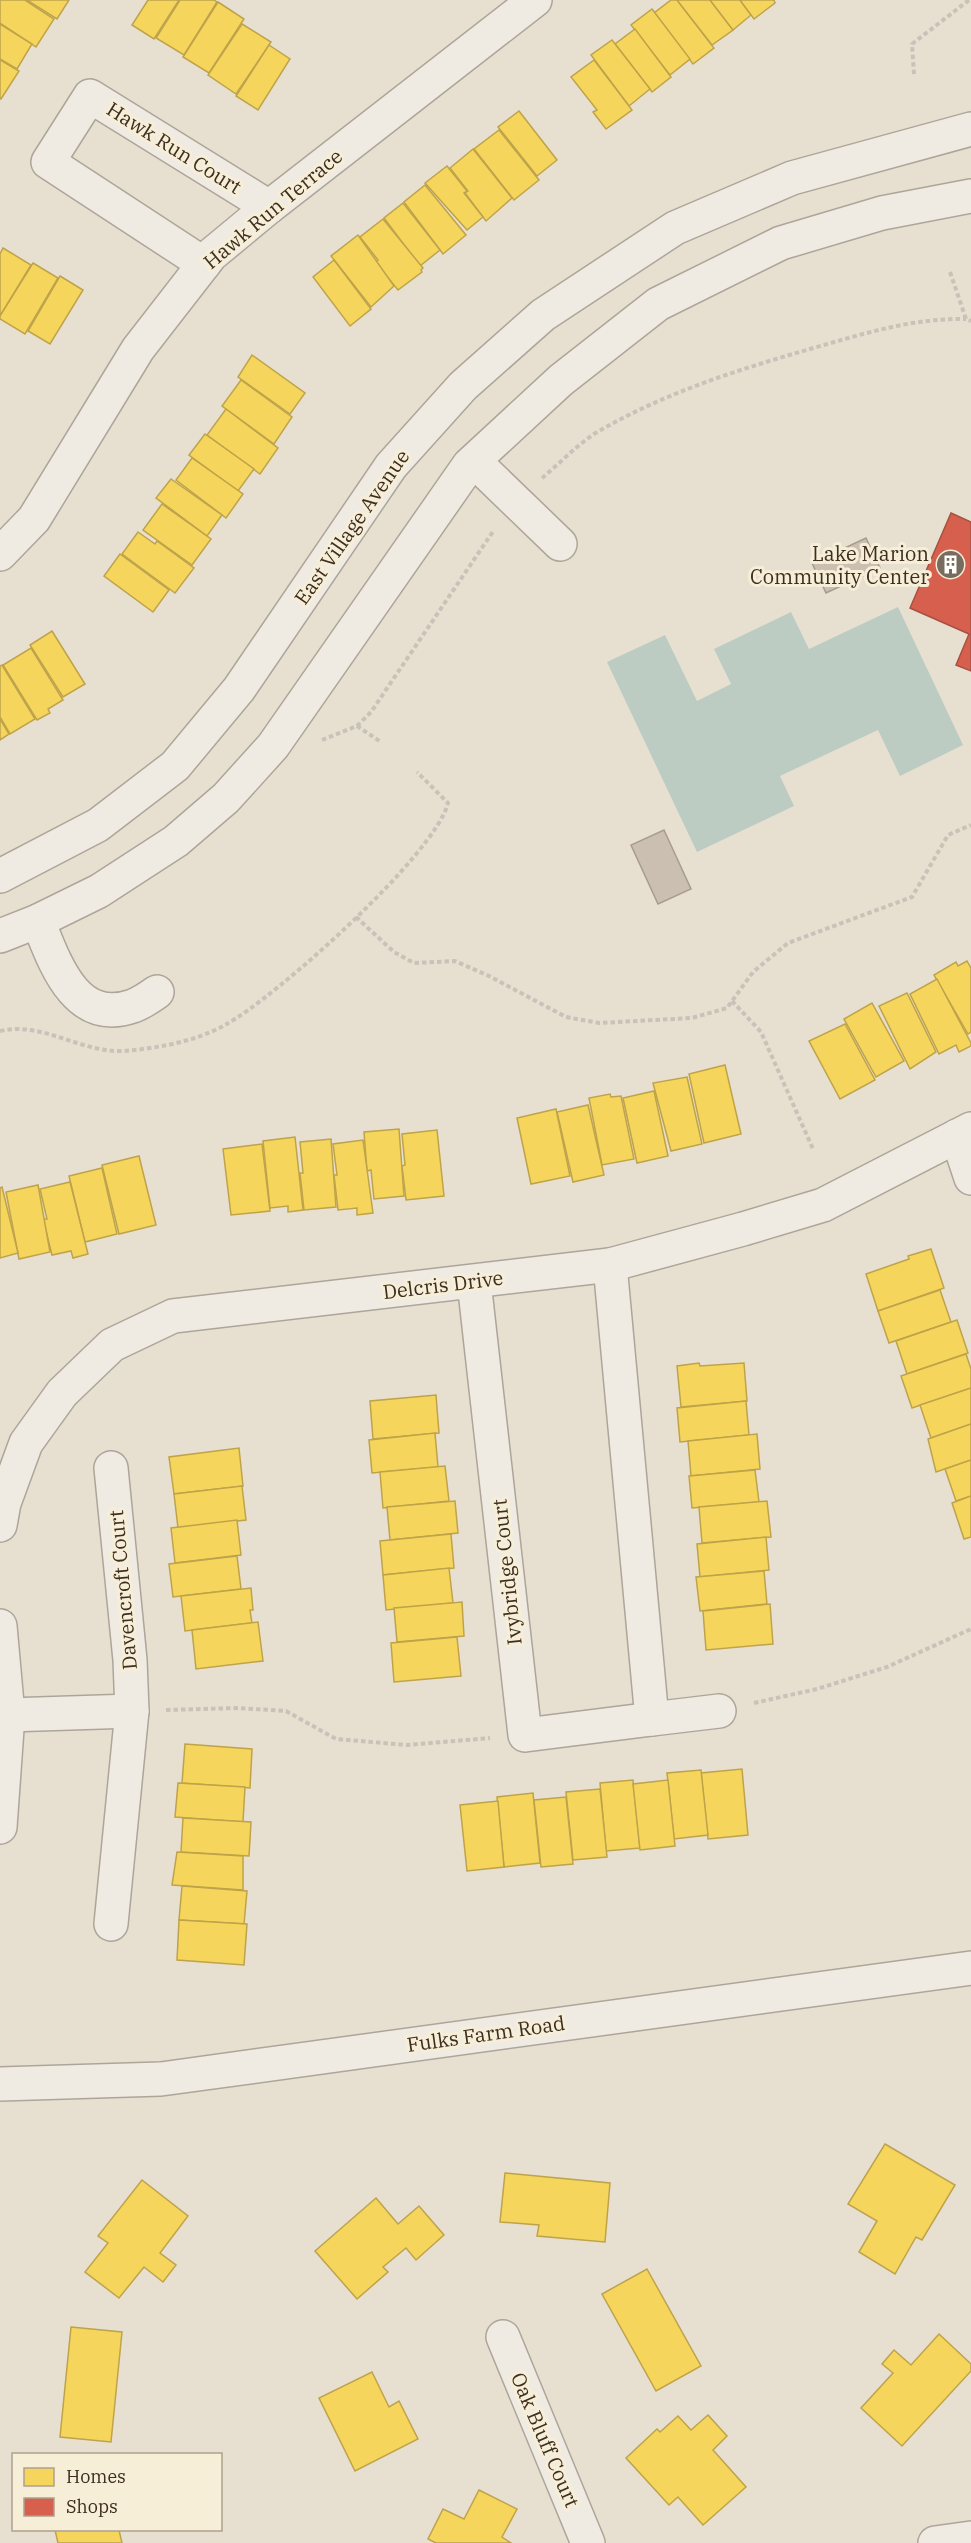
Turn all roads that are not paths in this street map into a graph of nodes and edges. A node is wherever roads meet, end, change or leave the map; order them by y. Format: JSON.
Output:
{"nodes":[{"id":1,"x":535,"y":0,"type":"edge"},
{"id":2,"x":971,"y":129,"type":"edge"},
{"id":3,"x":971,"y":196,"type":"edge"},
{"id":4,"x":269,"y":207,"type":"junction"},
{"id":5,"x":204,"y":264,"type":"junction"},
{"id":6,"x":474,"y":461,"type":"junction"},
{"id":7,"x":560,"y":544,"type":"dead end"},
{"id":8,"x":0,"y":554,"type":"edge"},
{"id":9,"x":0,"y":876,"type":"edge"},
{"id":10,"x":38,"y":921,"type":"junction"},
{"id":11,"x":0,"y":936,"type":"edge"},
{"id":12,"x":157,"y":992,"type":"dead end"},
{"id":13,"x":964,"y":1133,"type":"edge"},
{"id":14,"x":971,"y":1178,"type":"edge"},
{"id":15,"x":610,"y":1265,"type":"junction"},
{"id":16,"x":474,"y":1282,"type":"junction"},
{"id":17,"x":111,"y":1468,"type":"dead end"},
{"id":18,"x":0,"y":1525,"type":"edge"},
{"id":19,"x":0,"y":1626,"type":"edge"},
{"id":20,"x":132,"y":1711,"type":"junction"},
{"id":21,"x":719,"y":1711,"type":"road end"},
{"id":22,"x":8,"y":1715,"type":"junction"},
{"id":23,"x":652,"y":1719,"type":"junction"},
{"id":24,"x":0,"y":1827,"type":"edge"},
{"id":25,"x":111,"y":1924,"type":"dead end"},
{"id":26,"x":971,"y":1968,"type":"edge"},
{"id":27,"x":0,"y":2084,"type":"edge"},
{"id":28,"x":503,"y":2337,"type":"dead end"},
{"id":29,"x":971,"y":2538,"type":"edge"},
{"id":30,"x":588,"y":2543,"type":"edge"},
{"id":31,"x":935,"y":2543,"type":"edge"}],
"edges":[{"from":1,"to":4,"type":"street","name":"Hawk Run Terrace"},
{"from":2,"to":9,"type":"street","name":"East Village Avenue"},
{"from":3,"to":6,"type":"street"},
{"from":4,"to":5,"type":"street","name":"Hawk Run Terrace"},
{"from":4,"to":5,"type":"street","name":"Hawk Run Court"},
{"from":5,"to":8,"type":"street","name":"Hawk Run Terrace"},
{"from":6,"to":7,"type":"street"},
{"from":6,"to":10,"type":"street"},
{"from":10,"to":11,"type":"street"},
{"from":10,"to":12,"type":"street"},
{"from":13,"to":14,"type":"street"},
{"from":13,"to":15,"type":"street","name":"Delcris Drive"},
{"from":15,"to":16,"type":"street","name":"Delcris Drive"},
{"from":15,"to":23,"type":"street"},
{"from":16,"to":18,"type":"street","name":"Delcris Drive"},
{"from":16,"to":23,"type":"street","name":"Ivybridge Court"},
{"from":17,"to":20,"type":"street","name":"Davencroft Court"},
{"from":19,"to":22,"type":"street"},
{"from":20,"to":22,"type":"street"},
{"from":20,"to":25,"type":"street","name":"Davencroft Court"},
{"from":21,"to":23,"type":"street"},
{"from":22,"to":24,"type":"street"},
{"from":26,"to":27,"type":"street","name":"Fulks Farm Road"},
{"from":28,"to":30,"type":"street","name":"Oak Bluff Court"},
{"from":29,"to":31,"type":"street"}]}
